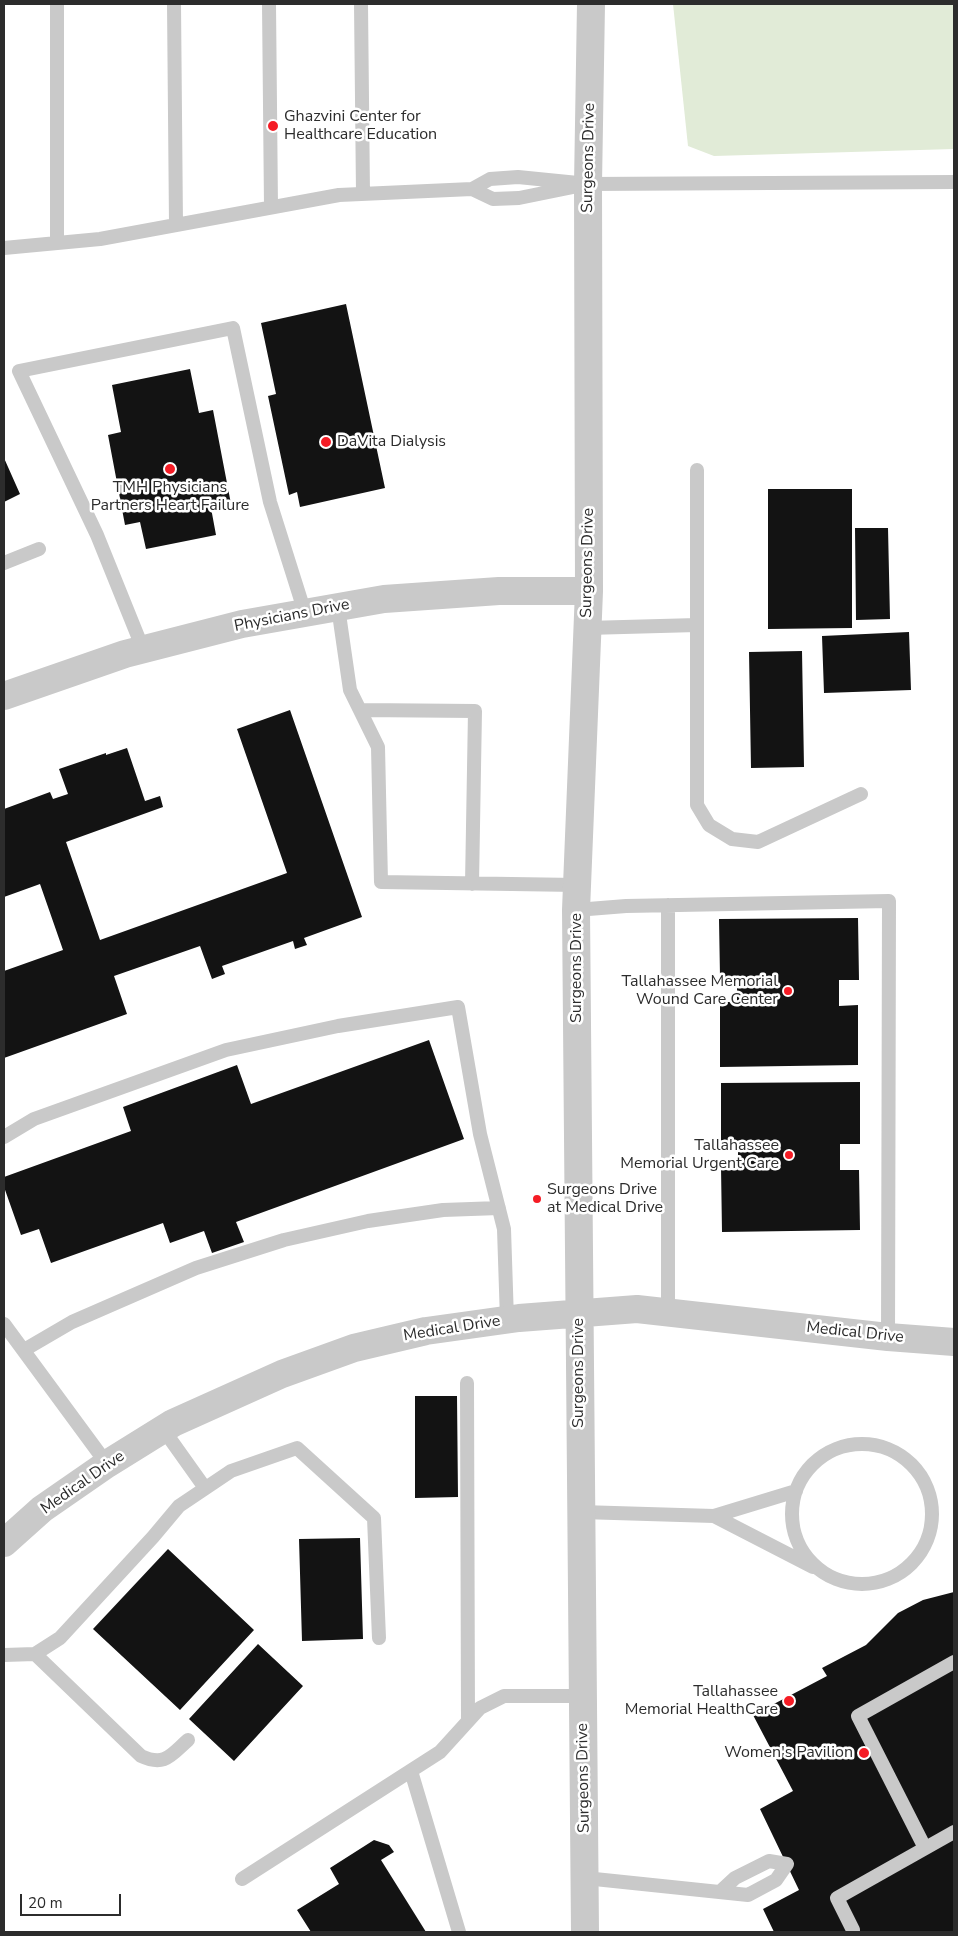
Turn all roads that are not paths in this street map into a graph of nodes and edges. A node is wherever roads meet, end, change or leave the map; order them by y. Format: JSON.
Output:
{"nodes":[{"id":1,"x":57,"y":4,"type":"edge"},
{"id":2,"x":174,"y":4,"type":"edge"},
{"id":3,"x":269,"y":4,"type":"edge"},
{"id":4,"x":361,"y":4,"type":"edge"},
{"id":5,"x":591,"y":4,"type":"edge"},
{"id":6,"x":954,"y":182,"type":"edge"},
{"id":7,"x":588,"y":184,"type":"junction"},
{"id":8,"x":472,"y":189,"type":"junction"},
{"id":9,"x":363,"y":194,"type":"junction"},
{"id":10,"x":271,"y":207,"type":"junction"},
{"id":11,"x":176,"y":225,"type":"junction"},
{"id":12,"x":57,"y":243,"type":"junction"},
{"id":13,"x":4,"y":248,"type":"edge"},
{"id":14,"x":698,"y":470,"type":"dead end"},
{"id":15,"x":39,"y":549,"type":"dead end"},
{"id":16,"x":4,"y":564,"type":"edge"},
{"id":17,"x":589,"y":591,"type":"junction"},
{"id":18,"x":338,"y":607,"type":"junction"},
{"id":19,"x":305,"y":613,"type":"junction"},
{"id":20,"x":697,"y":625,"type":"junction"},
{"id":21,"x":587,"y":628,"type":"junction"},
{"id":22,"x":143,"y":649,"type":"junction"},
{"id":23,"x":4,"y":696,"type":"edge"},
{"id":24,"x":361,"y":710,"type":"junction"},
{"id":25,"x":861,"y":794,"type":"dead end"},
{"id":26,"x":472,"y":884,"type":"junction"},
{"id":27,"x":577,"y":898,"type":"junction"},
{"id":28,"x":668,"y":905,"type":"junction"},
{"id":29,"x":4,"y":1137,"type":"edge"},
{"id":30,"x":499,"y":1208,"type":"junction"},
{"id":31,"x":668,"y":1312,"type":"junction"},
{"id":32,"x":579,"y":1313,"type":"junction"},
{"id":33,"x":507,"y":1320,"type":"junction"},
{"id":34,"x":4,"y":1324,"type":"edge"},
{"id":35,"x":888,"y":1337,"type":"junction"},
{"id":36,"x":954,"y":1342,"type":"edge"},
{"id":37,"x":24,"y":1350,"type":"junction"},
{"id":38,"x":467,"y":1383,"type":"dead end"},
{"id":39,"x":163,"y":1429,"type":"junction"},
{"id":40,"x":107,"y":1464,"type":"junction"},
{"id":41,"x":205,"y":1488,"type":"junction"},
{"id":42,"x":796,"y":1491,"type":"junction"},
{"id":43,"x":581,"y":1512,"type":"junction"},
{"id":44,"x":714,"y":1516,"type":"junction"},
{"id":45,"x":8,"y":1533,"type":"edge"},
{"id":46,"x":821,"y":1571,"type":"junction"},
{"id":47,"x":379,"y":1638,"type":"dead end"},
{"id":48,"x":35,"y":1654,"type":"junction"},
{"id":49,"x":4,"y":1655,"type":"edge"},
{"id":50,"x":954,"y":1662,"type":"edge"},
{"id":51,"x":583,"y":1696,"type":"junction"},
{"id":52,"x":468,"y":1721,"type":"junction"},
{"id":53,"x":188,"y":1740,"type":"dead end"},
{"id":54,"x":411,"y":1771,"type":"junction"},
{"id":55,"x":954,"y":1832,"type":"edge"},
{"id":56,"x":925,"y":1848,"type":"junction"},
{"id":57,"x":585,"y":1878,"type":"junction"},
{"id":58,"x":242,"y":1879,"type":"dead end"},
{"id":59,"x":721,"y":1891,"type":"dead end"},
{"id":60,"x":853,"y":1930,"type":"dead end"},
{"id":61,"x":459,"y":1932,"type":"edge"},
{"id":62,"x":585,"y":1932,"type":"edge"}],
"edges":[{"from":1,"to":12,"type":"lane"},
{"from":2,"to":11,"type":"lane"},
{"from":3,"to":10,"type":"lane"},
{"from":4,"to":9,"type":"lane"},
{"from":5,"to":7,"type":"street","name":"Surgeons Drive"},
{"from":6,"to":7,"type":"lane"},
{"from":7,"to":8,"type":"lane"},
{"from":7,"to":8,"type":"lane"},
{"from":7,"to":17,"type":"street","name":"Surgeons Drive"},
{"from":8,"to":9,"type":"lane"},
{"from":9,"to":10,"type":"lane"},
{"from":10,"to":11,"type":"lane"},
{"from":11,"to":12,"type":"lane"},
{"from":12,"to":13,"type":"lane"},
{"from":14,"to":20,"type":"lane"},
{"from":15,"to":16,"type":"lane"},
{"from":17,"to":18,"type":"street","name":"Physicians Drive"},
{"from":17,"to":21,"type":"street","name":"Surgeons Drive"},
{"from":18,"to":19,"type":"street","name":"Physicians Drive"},
{"from":18,"to":24,"type":"lane"},
{"from":19,"to":22,"type":"street","name":"Physicians Drive"},
{"from":19,"to":22,"type":"lane"},
{"from":20,"to":21,"type":"lane"},
{"from":20,"to":25,"type":"lane"},
{"from":21,"to":27,"type":"street","name":"Surgeons Drive"},
{"from":22,"to":23,"type":"street","name":"Physicians Drive"},
{"from":24,"to":26,"type":"lane"},
{"from":24,"to":26,"type":"lane"},
{"from":26,"to":27,"type":"lane"},
{"from":27,"to":28,"type":"lane"},
{"from":27,"to":32,"type":"street","name":"Surgeons Drive"},
{"from":28,"to":31,"type":"lane"},
{"from":28,"to":35,"type":"lane"},
{"from":29,"to":30,"type":"lane"},
{"from":30,"to":33,"type":"lane"},
{"from":30,"to":37,"type":"lane"},
{"from":31,"to":32,"type":"street","name":"Medical Drive"},
{"from":31,"to":35,"type":"street","name":"Medical Drive"},
{"from":32,"to":33,"type":"street","name":"Medical Drive"},
{"from":32,"to":43,"type":"street","name":"Surgeons Drive"},
{"from":33,"to":39,"type":"street","name":"Medical Drive"},
{"from":34,"to":37,"type":"lane"},
{"from":35,"to":36,"type":"street","name":"Medical Drive"},
{"from":37,"to":40,"type":"lane"},
{"from":38,"to":52,"type":"lane"},
{"from":39,"to":40,"type":"street","name":"Medical Drive"},
{"from":39,"to":41,"type":"lane"},
{"from":40,"to":45,"type":"street","name":"Medical Drive"},
{"from":41,"to":47,"type":"lane"},
{"from":41,"to":48,"type":"lane"},
{"from":42,"to":44,"type":"lane"},
{"from":42,"to":46,"type":"lane"},
{"from":42,"to":46,"type":"lane"},
{"from":43,"to":44,"type":"lane"},
{"from":43,"to":51,"type":"street","name":"Surgeons Drive"},
{"from":44,"to":46,"type":"lane"},
{"from":48,"to":49,"type":"lane"},
{"from":48,"to":53,"type":"lane"},
{"from":50,"to":56,"type":"lane"},
{"from":51,"to":52,"type":"lane"},
{"from":51,"to":57,"type":"street","name":"Surgeons Drive"},
{"from":52,"to":54,"type":"lane"},
{"from":54,"to":58,"type":"lane"},
{"from":54,"to":61,"type":"lane"},
{"from":55,"to":56,"type":"lane"},
{"from":56,"to":60,"type":"lane"},
{"from":57,"to":59,"type":"lane"},
{"from":57,"to":62,"type":"street","name":"Surgeons Drive"}]}
